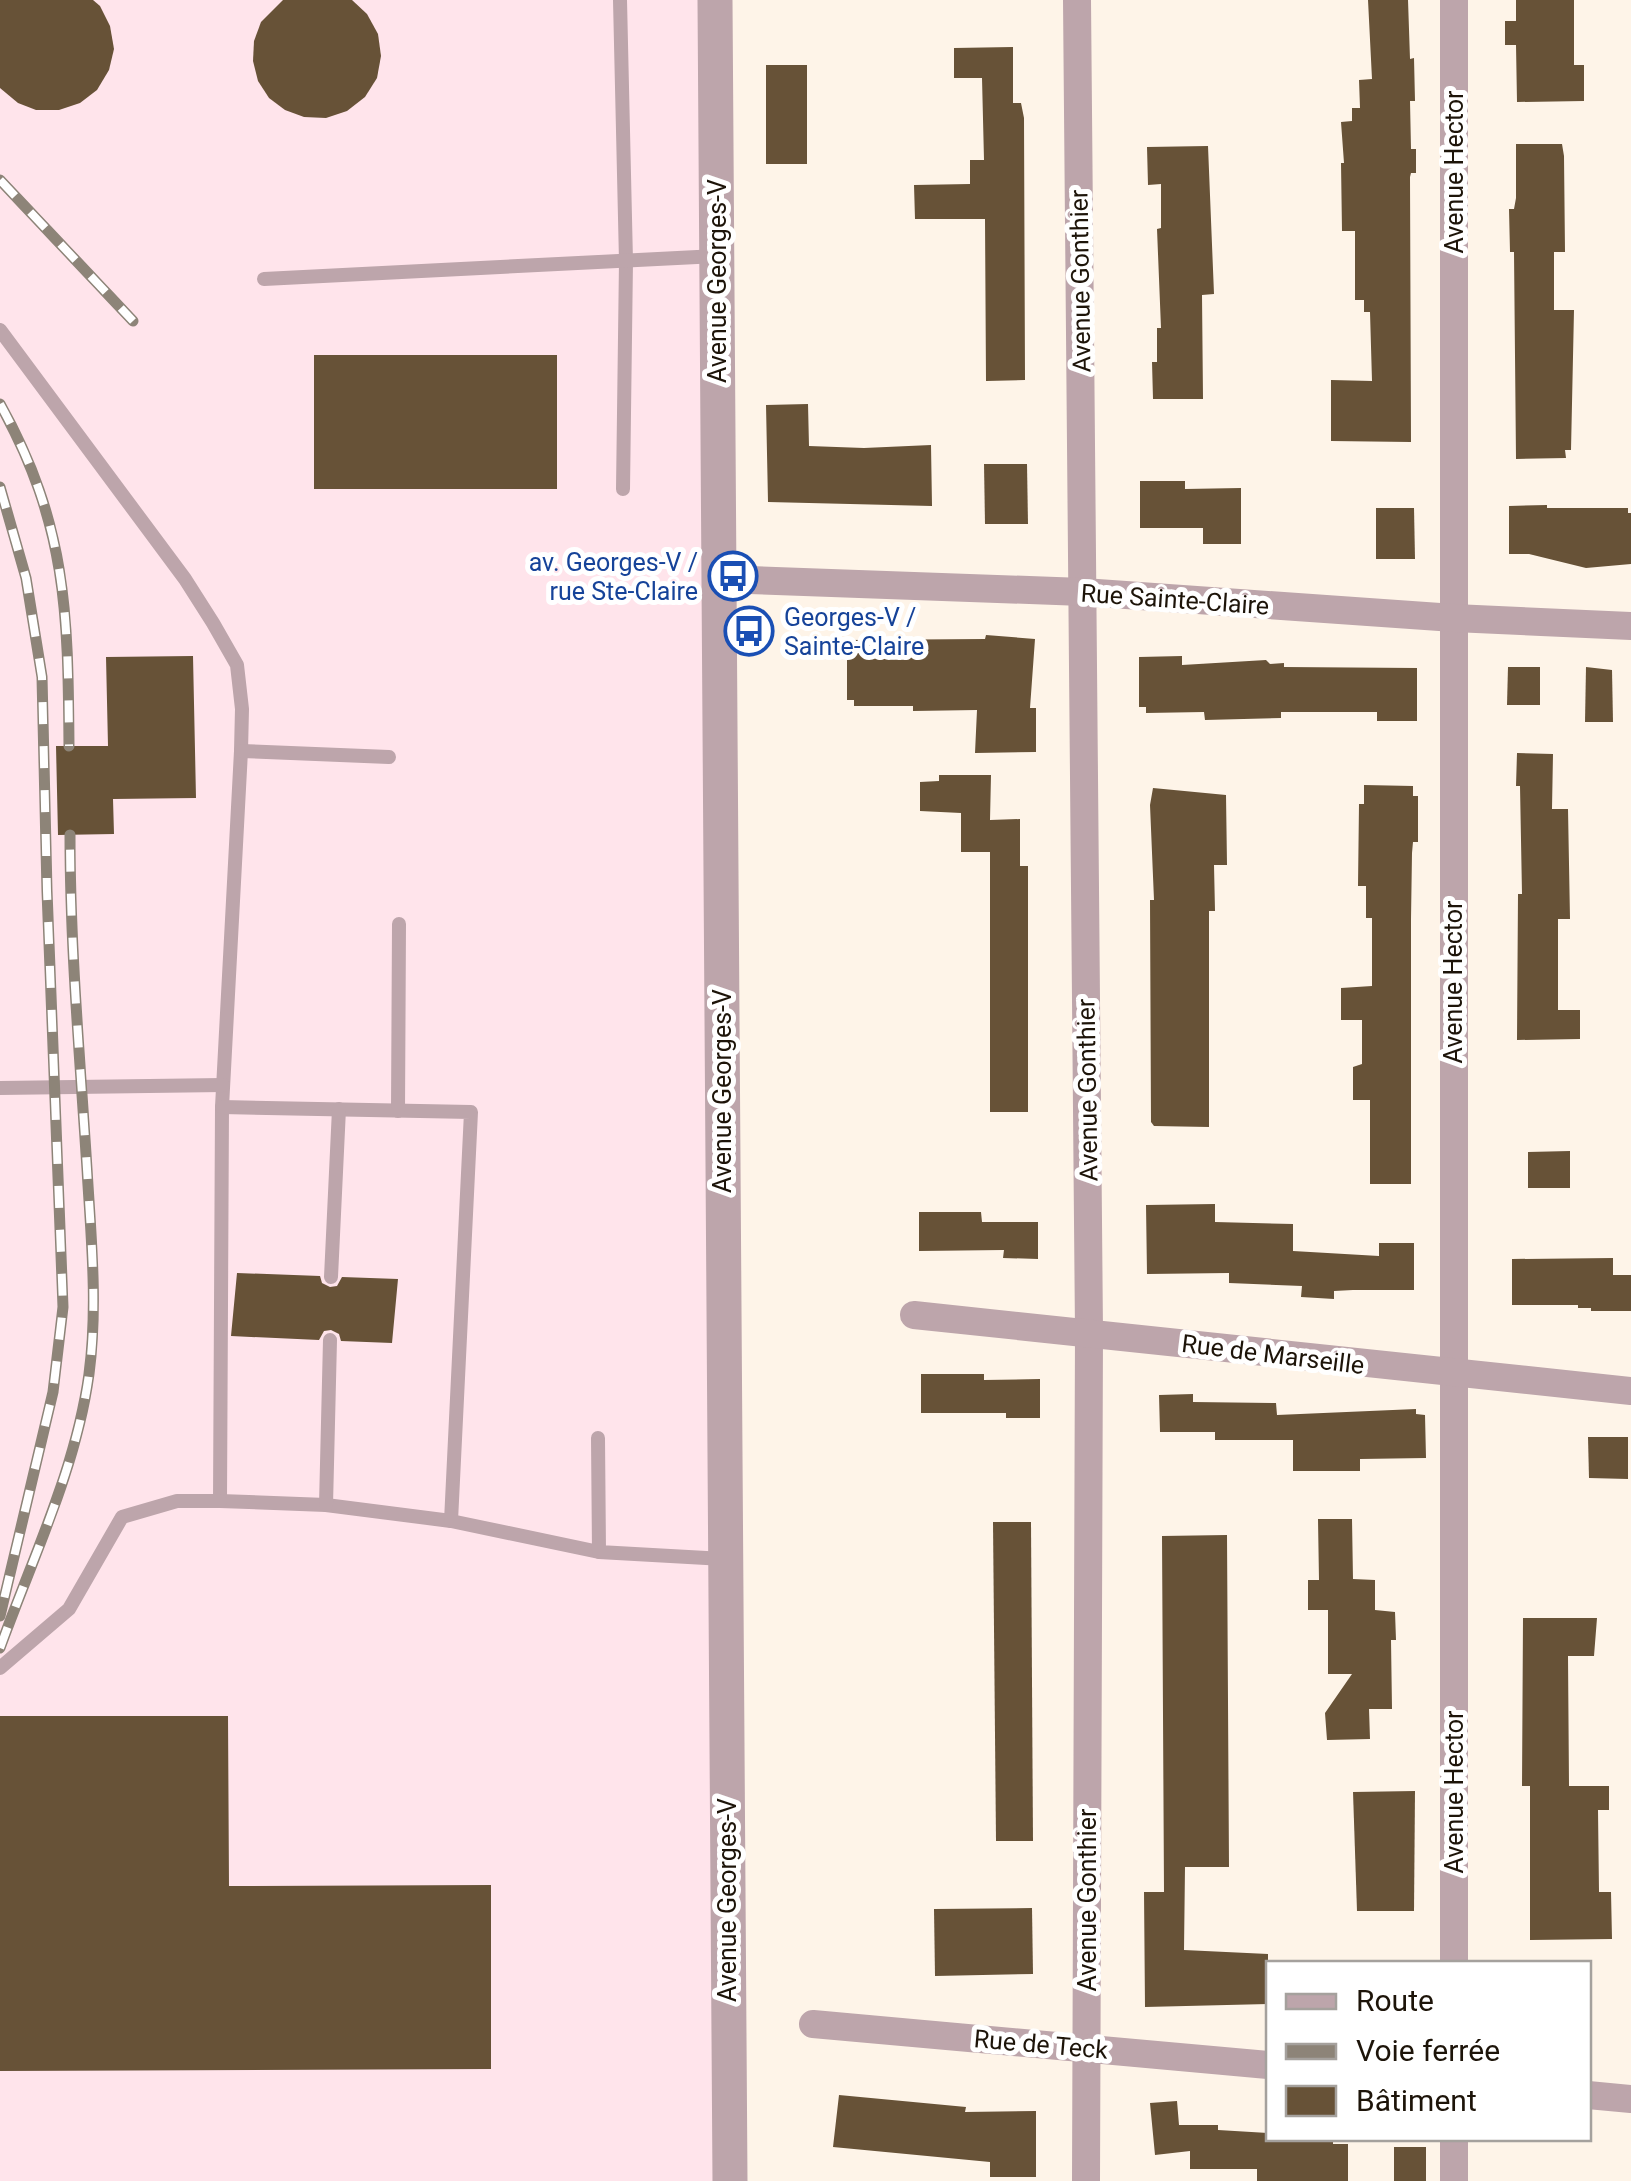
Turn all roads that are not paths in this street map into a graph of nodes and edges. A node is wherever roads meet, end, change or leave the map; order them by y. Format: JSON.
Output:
{"nodes":[{"id":1,"x":620,"y":0,"type":"edge"},
{"id":2,"x":715,"y":0,"type":"edge"},
{"id":3,"x":1077,"y":0,"type":"edge"},
{"id":4,"x":1454,"y":0,"type":"edge"},
{"id":5,"x":717,"y":256,"type":"junction"},
{"id":6,"x":626,"y":260,"type":"junction"},
{"id":7,"x":264,"y":279,"type":"dead end"},
{"id":8,"x":0,"y":330,"type":"edge"},
{"id":9,"x":624,"y":489,"type":"dead end"},
{"id":10,"x":719,"y":578,"type":"junction"},
{"id":11,"x":1083,"y":592,"type":"junction"},
{"id":12,"x":1454,"y":618,"type":"junction"},
{"id":13,"x":1631,"y":626,"type":"edge"},
{"id":14,"x":242,"y":751,"type":"junction"},
{"id":15,"x":389,"y":757,"type":"dead end"},
{"id":16,"x":399,"y":924,"type":"dead end"},
{"id":17,"x":223,"y":1085,"type":"junction"},
{"id":18,"x":0,"y":1088,"type":"edge"},
{"id":19,"x":222,"y":1107,"type":"junction"},
{"id":20,"x":339,"y":1110,"type":"junction"},
{"id":21,"x":398,"y":1111,"type":"junction"},
{"id":22,"x":331,"y":1276,"type":"dead end"},
{"id":23,"x":914,"y":1316,"type":"dead end"},
{"id":24,"x":1090,"y":1332,"type":"junction"},
{"id":25,"x":330,"y":1340,"type":"dead end"},
{"id":26,"x":1453,"y":1374,"type":"junction"},
{"id":27,"x":1631,"y":1391,"type":"edge"},
{"id":28,"x":598,"y":1438,"type":"dead end"},
{"id":29,"x":220,"y":1501,"type":"junction"},
{"id":30,"x":326,"y":1506,"type":"junction"},
{"id":31,"x":451,"y":1521,"type":"junction"},
{"id":32,"x":599,"y":1552,"type":"junction"},
{"id":33,"x":725,"y":1559,"type":"junction"},
{"id":34,"x":0,"y":1668,"type":"edge"},
{"id":35,"x":1454,"y":1961,"type":"edge"},
{"id":36,"x":813,"y":2024,"type":"dead end"},
{"id":37,"x":1087,"y":2048,"type":"junction"},
{"id":38,"x":1266,"y":2065,"type":"edge"},
{"id":39,"x":1591,"y":2095,"type":"edge"},
{"id":40,"x":1631,"y":2099,"type":"edge"},
{"id":41,"x":1454,"y":2141,"type":"edge"},
{"id":42,"x":730,"y":2181,"type":"edge"},
{"id":43,"x":1086,"y":2181,"type":"edge"},
{"id":44,"x":1454,"y":2181,"type":"edge"}],
"edges":[{"from":1,"to":6,"type":"lane"},
{"from":2,"to":5,"type":"street","name":"Avenue Georges-V"},
{"from":3,"to":11,"type":"street","name":"Avenue Gonthier"},
{"from":4,"to":12,"type":"street","name":"Avenue Hector"},
{"from":5,"to":6,"type":"lane"},
{"from":5,"to":10,"type":"street","name":"Avenue Georges-V"},
{"from":6,"to":7,"type":"lane"},
{"from":6,"to":9,"type":"lane"},
{"from":8,"to":14,"type":"lane"},
{"from":10,"to":11,"type":"street","name":"Rue Sainte-Claire"},
{"from":10,"to":33,"type":"street","name":"Avenue Georges-V"},
{"from":11,"to":12,"type":"street","name":"Rue Sainte-Claire"},
{"from":11,"to":24,"type":"street","name":"Avenue Gonthier"},
{"from":12,"to":13,"type":"street","name":"Rue Sainte-Claire"},
{"from":12,"to":26,"type":"street","name":"Avenue Hector"},
{"from":14,"to":15,"type":"lane"},
{"from":14,"to":17,"type":"lane"},
{"from":16,"to":21,"type":"lane"},
{"from":17,"to":18,"type":"lane"},
{"from":17,"to":19,"type":"lane"},
{"from":19,"to":20,"type":"lane"},
{"from":19,"to":29,"type":"lane"},
{"from":20,"to":21,"type":"lane"},
{"from":20,"to":22,"type":"lane"},
{"from":21,"to":31,"type":"lane"},
{"from":23,"to":24,"type":"street","name":"Rue de Marseille"},
{"from":24,"to":26,"type":"street","name":"Rue de Marseille"},
{"from":24,"to":37,"type":"street","name":"Avenue Gonthier"},
{"from":25,"to":30,"type":"lane"},
{"from":26,"to":27,"type":"street","name":"Rue de Marseille"},
{"from":26,"to":35,"type":"street","name":"Avenue Hector"},
{"from":28,"to":32,"type":"lane"},
{"from":29,"to":30,"type":"lane"},
{"from":29,"to":34,"type":"lane"},
{"from":30,"to":31,"type":"lane"},
{"from":31,"to":32,"type":"lane"},
{"from":32,"to":33,"type":"lane"},
{"from":33,"to":42,"type":"street","name":"Avenue Georges-V"},
{"from":36,"to":37,"type":"street","name":"Rue de Teck"},
{"from":37,"to":38,"type":"street","name":"Rue de Teck"},
{"from":37,"to":43,"type":"street","name":"Avenue Gonthier"},
{"from":39,"to":40,"type":"street"},
{"from":41,"to":44,"type":"street"}]}
